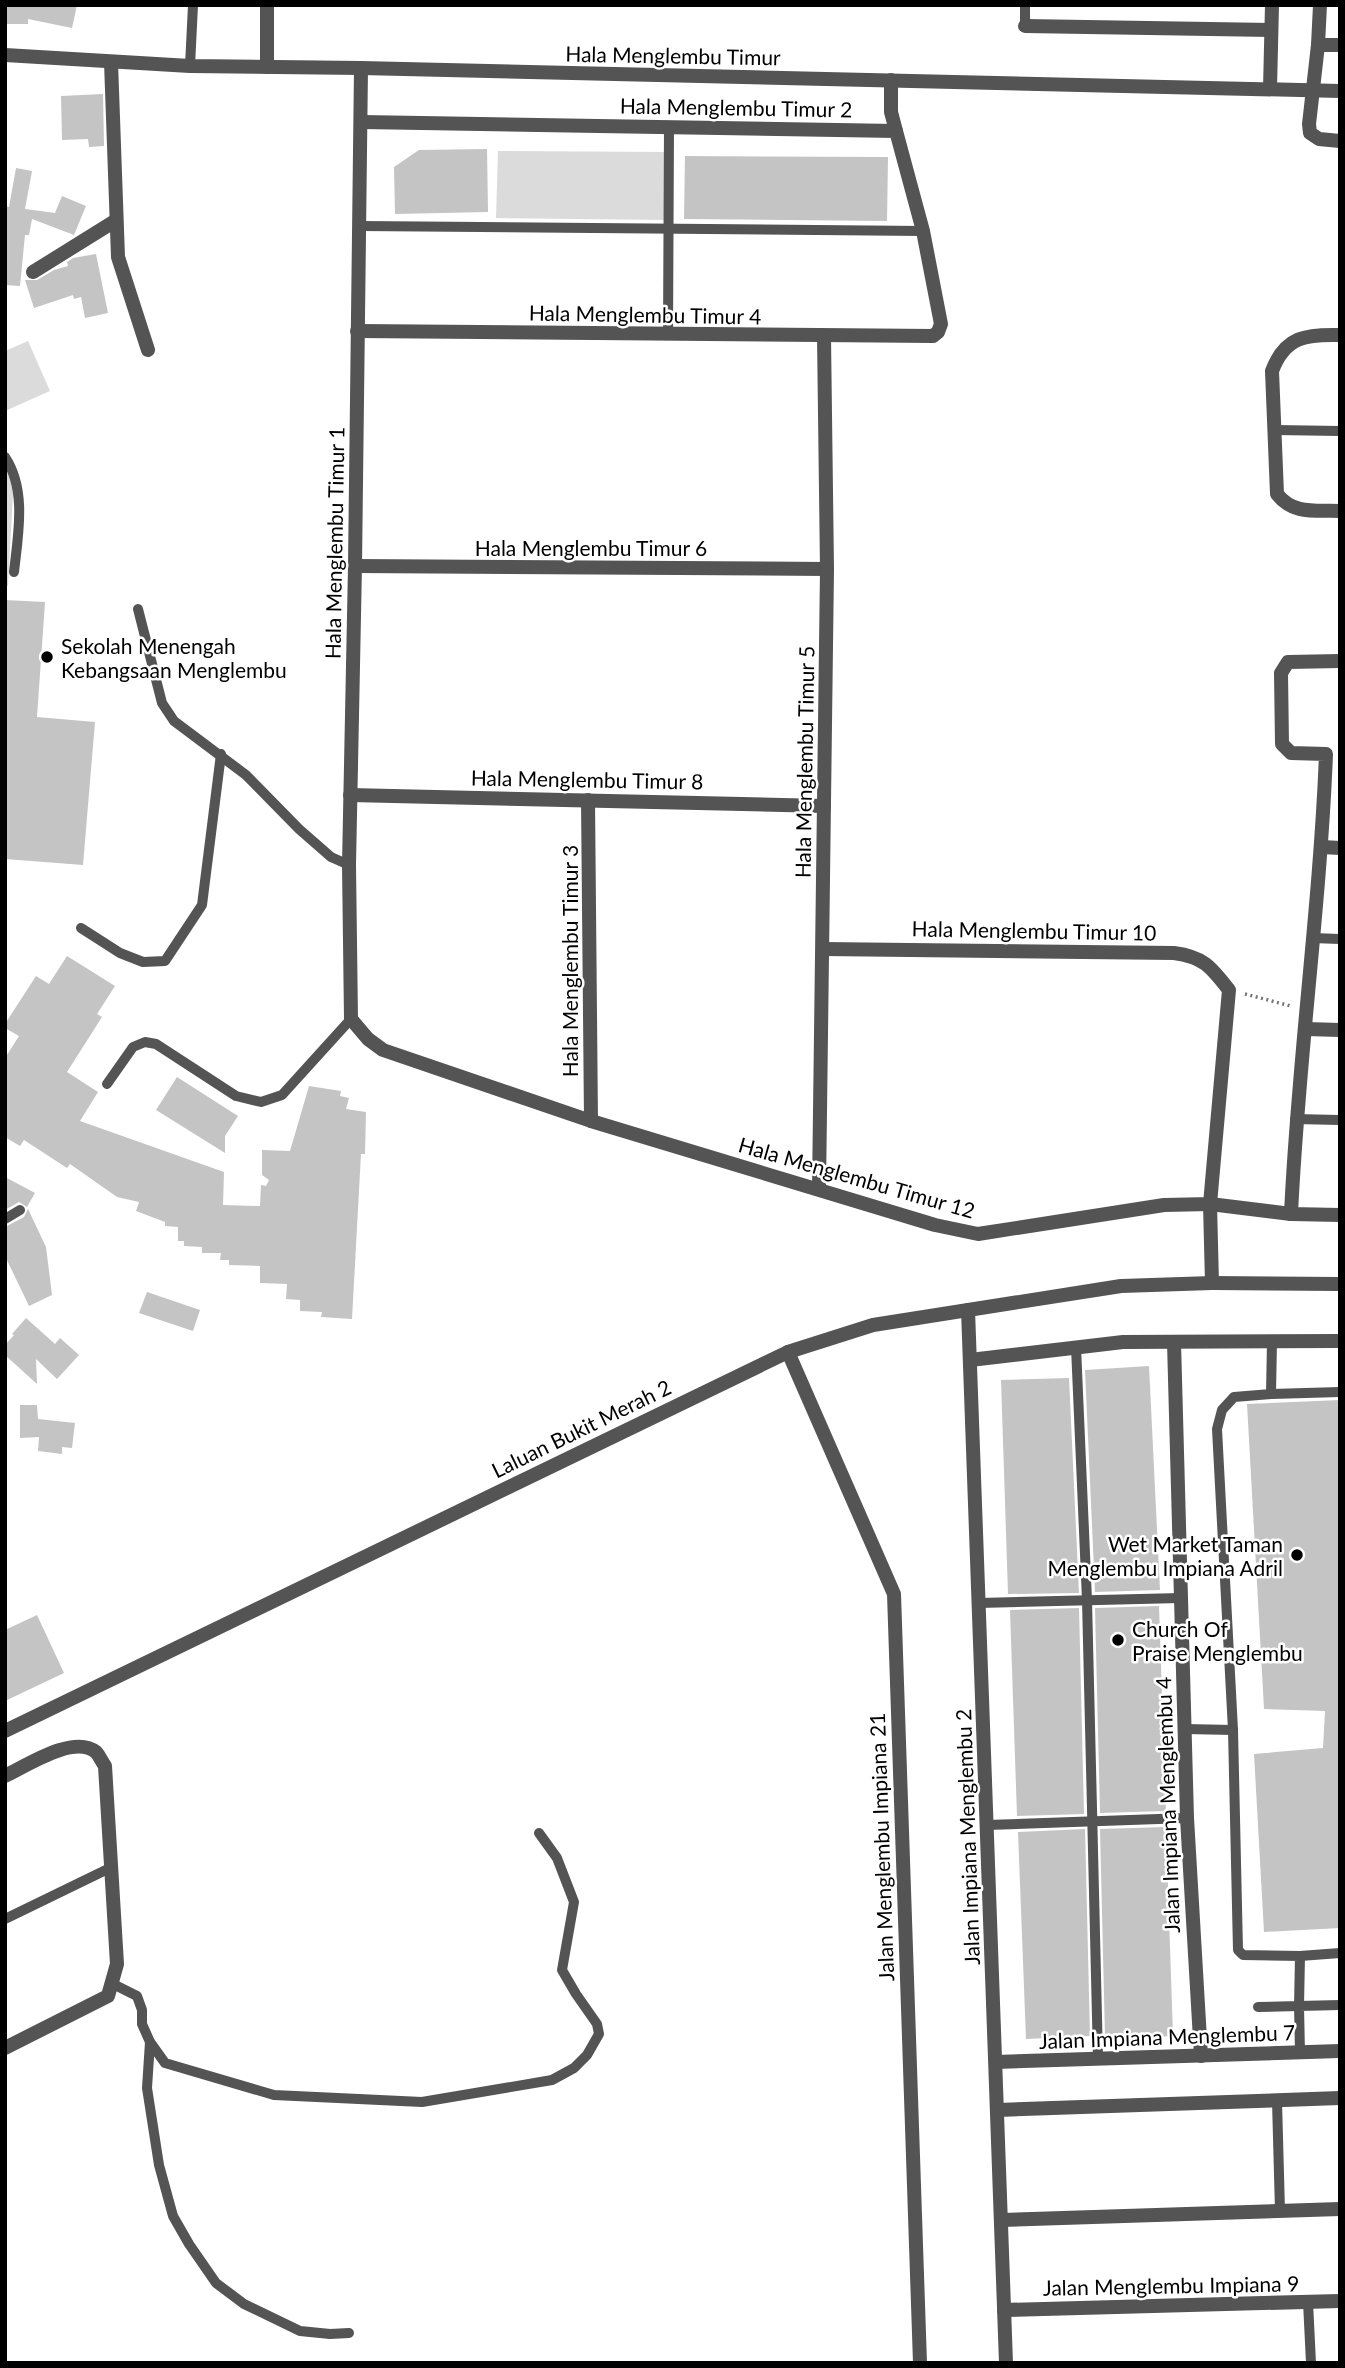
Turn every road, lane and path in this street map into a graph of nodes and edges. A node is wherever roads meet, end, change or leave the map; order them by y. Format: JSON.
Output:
{"nodes":[{"id":1,"x":193,"y":5,"type":"edge"},
{"id":2,"x":267,"y":5,"type":"edge"},
{"id":3,"x":1025,"y":5,"type":"edge"},
{"id":4,"x":1272,"y":5,"type":"edge"},
{"id":5,"x":1320,"y":5,"type":"edge"},
{"id":6,"x":1025,"y":26,"type":"joint"},
{"id":7,"x":1271,"y":30,"type":"junction"},
{"id":8,"x":1318,"y":45,"type":"junction"},
{"id":9,"x":1340,"y":45,"type":"edge"},
{"id":10,"x":5,"y":55,"type":"edge"},
{"id":11,"x":111,"y":62,"type":"junction"},
{"id":12,"x":190,"y":66,"type":"junction"},
{"id":13,"x":267,"y":67,"type":"junction"},
{"id":14,"x":361,"y":68,"type":"junction"},
{"id":15,"x":891,"y":80,"type":"junction"},
{"id":16,"x":1270,"y":89,"type":"junction"},
{"id":17,"x":1314,"y":90,"type":"junction"},
{"id":18,"x":1340,"y":91,"type":"edge"},
{"id":19,"x":362,"y":122,"type":"junction"},
{"id":20,"x":669,"y":127,"type":"junction"},
{"id":21,"x":896,"y":131,"type":"junction"},
{"id":22,"x":1340,"y":141,"type":"edge"},
{"id":23,"x":115,"y":221,"type":"junction"},
{"id":24,"x":360,"y":226,"type":"junction"},
{"id":25,"x":669,"y":228,"type":"junction"},
{"id":26,"x":923,"y":231,"type":"junction"},
{"id":27,"x":33,"y":272,"type":"dead end"},
{"id":28,"x":357,"y":331,"type":"junction"},
{"id":29,"x":668,"y":335,"type":"junction"},
{"id":30,"x":1340,"y":335,"type":"edge"},
{"id":31,"x":824,"y":336,"type":"junction"},
{"id":32,"x":148,"y":350,"type":"dead end"},
{"id":33,"x":1275,"y":430,"type":"junction"},
{"id":34,"x":1340,"y":431,"type":"edge"},
{"id":35,"x":5,"y":457,"type":"edge"},
{"id":36,"x":1340,"y":511,"type":"edge"},
{"id":37,"x":355,"y":566,"type":"junction"},
{"id":38,"x":827,"y":569,"type":"junction"},
{"id":39,"x":14,"y":572,"type":"dead end"},
{"id":40,"x":138,"y":609,"type":"dead end"},
{"id":41,"x":1340,"y":661,"type":"edge"},
{"id":42,"x":221,"y":754,"type":"junction"},
{"id":43,"x":1333,"y":754,"type":"edge"},
{"id":44,"x":350,"y":795,"type":"junction"},
{"id":45,"x":588,"y":800,"type":"junction"},
{"id":46,"x":824,"y":806,"type":"junction"},
{"id":47,"x":1322,"y":847,"type":"junction"},
{"id":48,"x":1340,"y":848,"type":"edge"},
{"id":49,"x":349,"y":865,"type":"junction"},
{"id":50,"x":81,"y":928,"type":"dead end"},
{"id":51,"x":1312,"y":938,"type":"junction"},
{"id":52,"x":1340,"y":939,"type":"edge"},
{"id":53,"x":823,"y":949,"type":"junction"},
{"id":54,"x":1229,"y":990,"type":"junction"},
{"id":55,"x":1307,"y":1010,"type":"junction"},
{"id":56,"x":351,"y":1019,"type":"junction"},
{"id":57,"x":1306,"y":1029,"type":"junction"},
{"id":58,"x":1340,"y":1030,"type":"edge"},
{"id":59,"x":107,"y":1084,"type":"dead end"},
{"id":60,"x":1295,"y":1119,"type":"junction"},
{"id":61,"x":1340,"y":1120,"type":"edge"},
{"id":62,"x":591,"y":1121,"type":"junction"},
{"id":63,"x":819,"y":1189,"type":"junction"},
{"id":64,"x":1210,"y":1204,"type":"junction"},
{"id":65,"x":20,"y":1210,"type":"dead end"},
{"id":66,"x":1291,"y":1214,"type":"junction"},
{"id":67,"x":1340,"y":1215,"type":"edge"},
{"id":68,"x":5,"y":1219,"type":"edge"},
{"id":69,"x":1212,"y":1283,"type":"junction"},
{"id":70,"x":1340,"y":1284,"type":"edge"},
{"id":71,"x":968,"y":1310,"type":"junction"},
{"id":72,"x":1340,"y":1340,"type":"edge"},
{"id":73,"x":1272,"y":1341,"type":"junction"},
{"id":74,"x":1174,"y":1342,"type":"junction"},
{"id":75,"x":1076,"y":1347,"type":"junction"},
{"id":76,"x":788,"y":1352,"type":"junction"},
{"id":77,"x":970,"y":1360,"type":"junction"},
{"id":78,"x":1340,"y":1392,"type":"edge"},
{"id":79,"x":1271,"y":1394,"type":"junction"},
{"id":80,"x":1181,"y":1598,"type":"junction"},
{"id":81,"x":1087,"y":1600,"type":"junction"},
{"id":82,"x":979,"y":1604,"type":"junction"},
{"id":83,"x":1185,"y":1728,"type":"junction"},
{"id":84,"x":1233,"y":1730,"type":"junction"},
{"id":85,"x":5,"y":1731,"type":"edge"},
{"id":86,"x":5,"y":1776,"type":"edge"},
{"id":87,"x":1186,"y":1818,"type":"junction"},
{"id":88,"x":1093,"y":1821,"type":"junction"},
{"id":89,"x":987,"y":1825,"type":"junction"},
{"id":90,"x":539,"y":1833,"type":"dead end"},
{"id":91,"x":112,"y":1867,"type":"junction"},
{"id":92,"x":5,"y":1919,"type":"edge"},
{"id":93,"x":1340,"y":1953,"type":"edge"},
{"id":94,"x":1300,"y":1955,"type":"junction"},
{"id":95,"x":113,"y":1984,"type":"junction"},
{"id":96,"x":1340,"y":2005,"type":"edge"},
{"id":97,"x":1258,"y":2007,"type":"dead end"},
{"id":98,"x":1299,"y":2007,"type":"junction"},
{"id":99,"x":150,"y":2042,"type":"junction"},
{"id":100,"x":5,"y":2048,"type":"edge"},
{"id":101,"x":1340,"y":2051,"type":"edge"},
{"id":102,"x":1300,"y":2053,"type":"junction"},
{"id":103,"x":1201,"y":2056,"type":"junction"},
{"id":104,"x":1098,"y":2059,"type":"junction"},
{"id":105,"x":996,"y":2062,"type":"junction"},
{"id":106,"x":1340,"y":2098,"type":"edge"},
{"id":107,"x":1277,"y":2101,"type":"junction"},
{"id":108,"x":998,"y":2110,"type":"junction"},
{"id":109,"x":1340,"y":2209,"type":"edge"},
{"id":110,"x":1280,"y":2211,"type":"junction"},
{"id":111,"x":1002,"y":2220,"type":"junction"},
{"id":112,"x":1340,"y":2301,"type":"edge"},
{"id":113,"x":1308,"y":2302,"type":"junction"},
{"id":114,"x":1004,"y":2310,"type":"junction"},
{"id":115,"x":349,"y":2333,"type":"dead end"},
{"id":116,"x":920,"y":2363,"type":"edge"},
{"id":117,"x":1006,"y":2363,"type":"edge"},
{"id":118,"x":1311,"y":2363,"type":"edge"}],
"edges":[{"from":1,"to":12,"type":"lane"},
{"from":2,"to":13,"type":"street"},
{"from":3,"to":6,"type":"lane"},
{"from":4,"to":7,"type":"street"},
{"from":5,"to":8,"type":"street"},
{"from":6,"to":7,"type":"street"},
{"from":7,"to":16,"type":"street"},
{"from":8,"to":9,"type":"street"},
{"from":8,"to":17,"type":"street"},
{"from":10,"to":11,"type":"street","name":"Hala Menglembu Timur"},
{"from":11,"to":12,"type":"street","name":"Hala Menglembu Timur"},
{"from":11,"to":23,"type":"street"},
{"from":12,"to":13,"type":"street","name":"Hala Menglembu Timur"},
{"from":13,"to":14,"type":"street","name":"Hala Menglembu Timur"},
{"from":14,"to":15,"type":"street","name":"Hala Menglembu Timur"},
{"from":14,"to":19,"type":"street","name":"Hala Menglembu Timur 1"},
{"from":15,"to":16,"type":"street","name":"Hala Menglembu Timur"},
{"from":15,"to":21,"type":"street"},
{"from":16,"to":17,"type":"street","name":"Hala Menglembu Timur"},
{"from":17,"to":18,"type":"street","name":"Hala Menglembu Timur"},
{"from":17,"to":22,"type":"street"},
{"from":19,"to":20,"type":"street","name":"Hala Menglembu Timur 2"},
{"from":19,"to":24,"type":"street","name":"Hala Menglembu Timur 1"},
{"from":20,"to":21,"type":"street","name":"Hala Menglembu Timur 2"},
{"from":20,"to":25,"type":"lane"},
{"from":21,"to":26,"type":"street"},
{"from":23,"to":27,"type":"street"},
{"from":23,"to":32,"type":"street"},
{"from":24,"to":25,"type":"lane"},
{"from":24,"to":28,"type":"street","name":"Hala Menglembu Timur 1"},
{"from":25,"to":26,"type":"lane"},
{"from":25,"to":29,"type":"lane"},
{"from":26,"to":31,"type":"street","name":"Hala Menglembu Timur 4"},
{"from":28,"to":29,"type":"street","name":"Hala Menglembu Timur 4"},
{"from":28,"to":37,"type":"street","name":"Hala Menglembu Timur 1"},
{"from":29,"to":31,"type":"street","name":"Hala Menglembu Timur 4"},
{"from":30,"to":33,"type":"street"},
{"from":31,"to":38,"type":"street","name":"Hala Menglembu Timur 5"},
{"from":33,"to":34,"type":"lane"},
{"from":33,"to":36,"type":"street"},
{"from":35,"to":39,"type":"lane"},
{"from":37,"to":38,"type":"street","name":"Hala Menglembu Timur 6"},
{"from":37,"to":44,"type":"street","name":"Hala Menglembu Timur 1"},
{"from":38,"to":46,"type":"street","name":"Hala Menglembu Timur 5"},
{"from":40,"to":42,"type":"lane"},
{"from":41,"to":43,"type":"street"},
{"from":42,"to":49,"type":"lane"},
{"from":42,"to":50,"type":"lane"},
{"from":43,"to":47,"type":"street"},
{"from":44,"to":45,"type":"street","name":"Hala Menglembu Timur 8"},
{"from":44,"to":49,"type":"street","name":"Hala Menglembu Timur 1"},
{"from":45,"to":46,"type":"street","name":"Hala Menglembu Timur 8"},
{"from":45,"to":62,"type":"street","name":"Hala Menglembu Timur 3"},
{"from":46,"to":53,"type":"street","name":"Hala Menglembu Timur 5"},
{"from":47,"to":48,"type":"street"},
{"from":47,"to":51,"type":"street"},
{"from":49,"to":56,"type":"street","name":"Hala Menglembu Timur 1"},
{"from":51,"to":52,"type":"lane"},
{"from":51,"to":55,"type":"street"},
{"from":53,"to":54,"type":"street","name":"Hala Menglembu Timur 10"},
{"from":53,"to":63,"type":"street","name":"Hala Menglembu Timur 5"},
{"from":54,"to":55,"type":"path"},
{"from":54,"to":64,"type":"street"},
{"from":55,"to":57,"type":"street"},
{"from":56,"to":59,"type":"lane"},
{"from":56,"to":62,"type":"street","name":"Hala Menglembu Timur 12"},
{"from":57,"to":58,"type":"street"},
{"from":57,"to":60,"type":"street"},
{"from":60,"to":61,"type":"lane"},
{"from":60,"to":66,"type":"street"},
{"from":62,"to":63,"type":"street","name":"Hala Menglembu Timur 12"},
{"from":63,"to":64,"type":"street","name":"Hala Menglembu Timur 12"},
{"from":64,"to":66,"type":"street","name":"Hala Menglembu Timur 12"},
{"from":64,"to":69,"type":"street"},
{"from":65,"to":68,"type":"lane"},
{"from":66,"to":67,"type":"street","name":"Hala Menglembu Timur 12"},
{"from":69,"to":70,"type":"street","name":"Laluan Bukit Merah 2"},
{"from":69,"to":71,"type":"street","name":"Laluan Bukit Merah 2"},
{"from":71,"to":76,"type":"street","name":"Laluan Bukit Merah 2"},
{"from":71,"to":77,"type":"street","name":"Jalan Impiana Menglembu 2"},
{"from":72,"to":73,"type":"street"},
{"from":73,"to":74,"type":"street"},
{"from":73,"to":79,"type":"lane"},
{"from":74,"to":75,"type":"street"},
{"from":74,"to":80,"type":"street","name":"Jalan Impiana Menglembu 4"},
{"from":75,"to":77,"type":"street"},
{"from":75,"to":81,"type":"lane"},
{"from":76,"to":85,"type":"street","name":"Laluan Bukit Merah 2"},
{"from":76,"to":116,"type":"street","name":"Jalan Menglembu Impiana 21"},
{"from":77,"to":82,"type":"street","name":"Jalan Impiana Menglembu 2"},
{"from":78,"to":79,"type":"lane"},
{"from":79,"to":84,"type":"lane"},
{"from":80,"to":81,"type":"lane"},
{"from":80,"to":83,"type":"street","name":"Jalan Impiana Menglembu 4"},
{"from":81,"to":82,"type":"lane"},
{"from":81,"to":88,"type":"lane"},
{"from":82,"to":89,"type":"street","name":"Jalan Impiana Menglembu 2"},
{"from":83,"to":84,"type":"lane"},
{"from":83,"to":87,"type":"street","name":"Jalan Impiana Menglembu 4"},
{"from":84,"to":94,"type":"lane"},
{"from":86,"to":91,"type":"street"},
{"from":87,"to":88,"type":"lane"},
{"from":87,"to":103,"type":"street","name":"Jalan Impiana Menglembu 4"},
{"from":88,"to":89,"type":"lane"},
{"from":88,"to":104,"type":"lane"},
{"from":89,"to":105,"type":"street","name":"Jalan Impiana Menglembu 2"},
{"from":90,"to":99,"type":"lane"},
{"from":91,"to":92,"type":"lane"},
{"from":91,"to":95,"type":"street"},
{"from":93,"to":94,"type":"lane"},
{"from":94,"to":98,"type":"lane"},
{"from":95,"to":99,"type":"lane"},
{"from":95,"to":100,"type":"street"},
{"from":96,"to":98,"type":"lane"},
{"from":97,"to":98,"type":"lane"},
{"from":98,"to":102,"type":"lane"},
{"from":99,"to":115,"type":"lane"},
{"from":101,"to":102,"type":"street","name":"Jalan Impiana Menglembu 7"},
{"from":102,"to":103,"type":"street","name":"Jalan Impiana Menglembu 7"},
{"from":103,"to":104,"type":"street","name":"Jalan Impiana Menglembu 7"},
{"from":104,"to":105,"type":"street","name":"Jalan Impiana Menglembu 7"},
{"from":105,"to":108,"type":"street","name":"Jalan Impiana Menglembu 2"},
{"from":106,"to":107,"type":"street"},
{"from":107,"to":108,"type":"street"},
{"from":107,"to":110,"type":"lane"},
{"from":108,"to":111,"type":"street","name":"Jalan Impiana Menglembu 2"},
{"from":109,"to":110,"type":"street"},
{"from":110,"to":111,"type":"street"},
{"from":111,"to":114,"type":"street","name":"Jalan Impiana Menglembu 2"},
{"from":112,"to":113,"type":"street","name":"Jalan Menglembu Impiana 9"},
{"from":113,"to":114,"type":"street","name":"Jalan Menglembu Impiana 9"},
{"from":113,"to":118,"type":"lane"},
{"from":114,"to":117,"type":"street","name":"Jalan Impiana Menglembu 2"}]}
